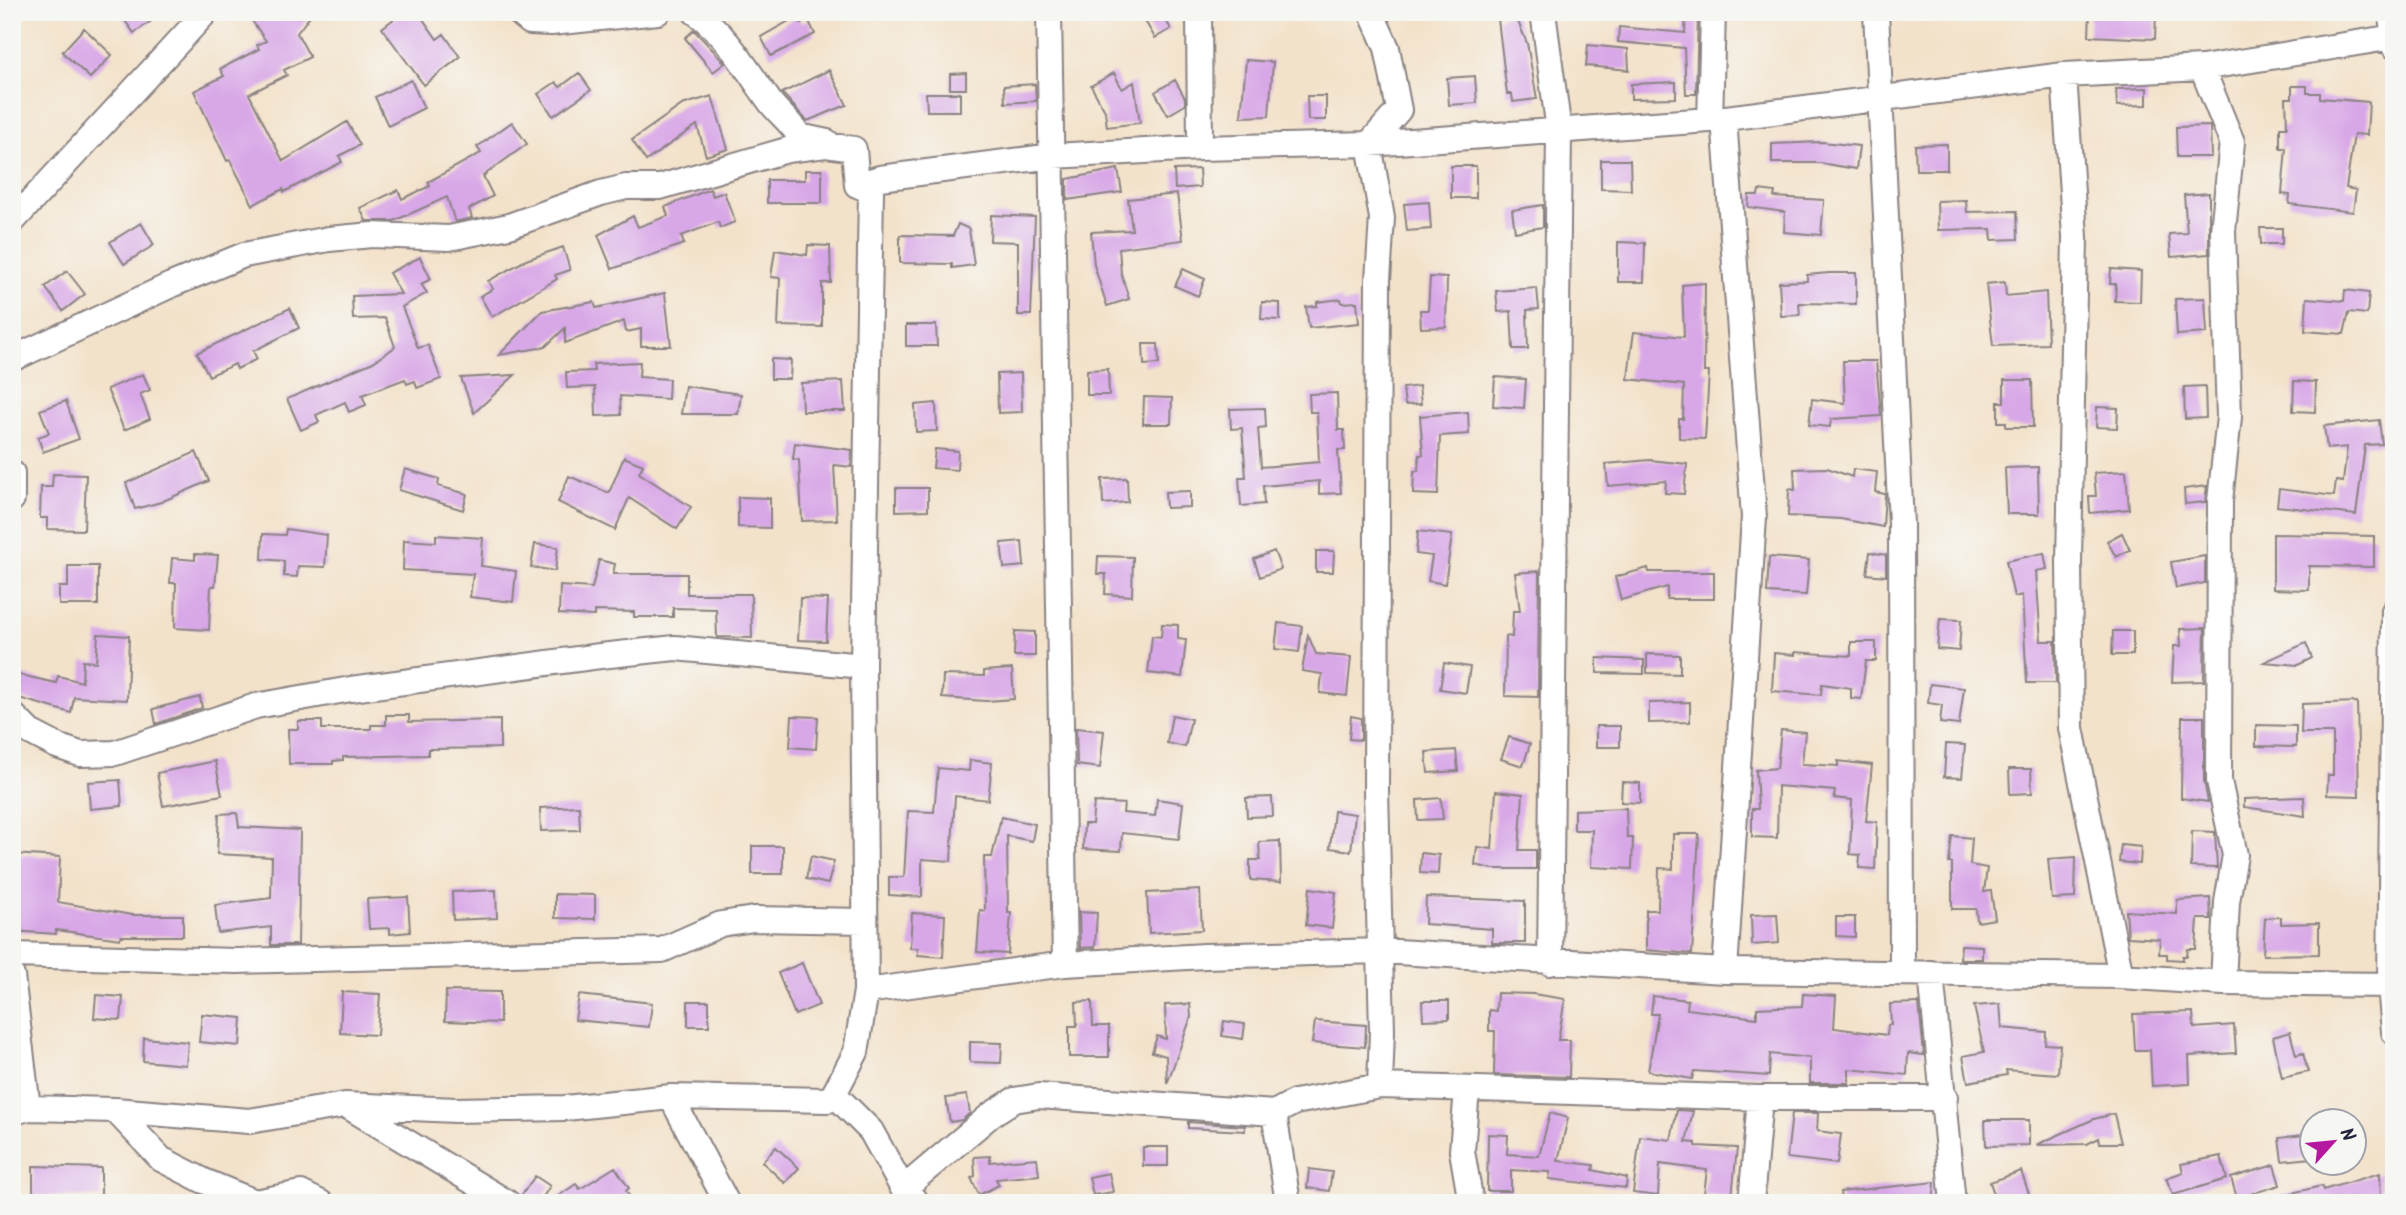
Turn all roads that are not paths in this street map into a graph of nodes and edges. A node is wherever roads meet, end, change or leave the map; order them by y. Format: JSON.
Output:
{"nodes":[{"id":1,"x":206,"y":12,"type":"edge"},
{"id":2,"x":518,"y":12,"type":"edge"},
{"id":3,"x":658,"y":12,"type":"edge"},
{"id":4,"x":695,"y":12,"type":"edge"},
{"id":5,"x":1049,"y":12,"type":"edge"},
{"id":6,"x":1199,"y":12,"type":"edge"},
{"id":7,"x":1371,"y":12,"type":"edge"},
{"id":8,"x":1543,"y":12,"type":"edge"},
{"id":9,"x":1713,"y":12,"type":"edge"},
{"id":10,"x":1876,"y":12,"type":"edge"},
{"id":11,"x":2391,"y":12,"type":"edge"},
{"id":12,"x":2394,"y":37,"type":"edge"},
{"id":13,"x":2394,"y":46,"type":"edge"},
{"id":14,"x":2202,"y":68,"type":"junction"},
{"id":15,"x":2064,"y":75,"type":"junction"},
{"id":16,"x":1881,"y":99,"type":"junction"},
{"id":17,"x":1717,"y":119,"type":"junction"},
{"id":18,"x":1559,"y":131,"type":"junction"},
{"id":19,"x":1369,"y":144,"type":"junction"},
{"id":20,"x":1199,"y":148,"type":"junction"},
{"id":21,"x":854,"y":149,"type":"junction"},
{"id":22,"x":1053,"y":156,"type":"junction"},
{"id":23,"x":858,"y":185,"type":"junction"},
{"id":24,"x":12,"y":222,"type":"edge"},
{"id":25,"x":12,"y":359,"type":"edge"},
{"id":26,"x":2394,"y":611,"type":"edge"},
{"id":27,"x":863,"y":666,"type":"junction"},
{"id":28,"x":12,"y":714,"type":"edge"},
{"id":29,"x":865,"y":920,"type":"junction"},
{"id":30,"x":1380,"y":951,"type":"junction"},
{"id":31,"x":12,"y":955,"type":"edge"},
{"id":32,"x":1550,"y":963,"type":"junction"},
{"id":33,"x":1065,"y":964,"type":"junction"},
{"id":34,"x":1725,"y":971,"type":"junction"},
{"id":35,"x":1931,"y":972,"type":"junction"},
{"id":36,"x":1902,"y":973,"type":"junction"},
{"id":37,"x":2121,"y":975,"type":"junction"},
{"id":38,"x":12,"y":976,"type":"edge"},
{"id":39,"x":2223,"y":983,"type":"junction"},
{"id":40,"x":2392,"y":985,"type":"edge"},
{"id":41,"x":866,"y":991,"type":"junction"},
{"id":42,"x":2394,"y":1032,"type":"edge"},
{"id":43,"x":1380,"y":1086,"type":"junction"},
{"id":44,"x":1467,"y":1089,"type":"junction"},
{"id":45,"x":834,"y":1094,"type":"junction"},
{"id":46,"x":671,"y":1097,"type":"junction"},
{"id":47,"x":1760,"y":1098,"type":"junction"},
{"id":48,"x":1945,"y":1098,"type":"junction"},
{"id":49,"x":345,"y":1105,"type":"junction"},
{"id":50,"x":20,"y":1110,"type":"edge"},
{"id":51,"x":116,"y":1110,"type":"junction"},
{"id":52,"x":1274,"y":1113,"type":"junction"},
{"id":53,"x":910,"y":1196,"type":"edge"},
{"id":54,"x":321,"y":1203,"type":"edge"},
{"id":55,"x":508,"y":1203,"type":"edge"},
{"id":56,"x":727,"y":1203,"type":"edge"},
{"id":57,"x":1288,"y":1203,"type":"edge"},
{"id":58,"x":1471,"y":1203,"type":"edge"},
{"id":59,"x":1751,"y":1203,"type":"edge"},
{"id":60,"x":1953,"y":1203,"type":"edge"}],
"edges":[{"from":1,"to":24,"type":"street"},
{"from":2,"to":3,"type":"street"},
{"from":4,"to":21,"type":"street"},
{"from":5,"to":22,"type":"street"},
{"from":6,"to":20,"type":"street"},
{"from":7,"to":19,"type":"street"},
{"from":8,"to":18,"type":"street"},
{"from":9,"to":17,"type":"street"},
{"from":10,"to":16,"type":"street"},
{"from":11,"to":12,"type":"street"},
{"from":12,"to":13,"type":"street"},
{"from":12,"to":14,"type":"street"},
{"from":14,"to":15,"type":"street"},
{"from":14,"to":39,"type":"street"},
{"from":15,"to":16,"type":"street"},
{"from":15,"to":37,"type":"street"},
{"from":16,"to":17,"type":"street"},
{"from":16,"to":36,"type":"street"},
{"from":17,"to":18,"type":"street"},
{"from":17,"to":34,"type":"street"},
{"from":18,"to":19,"type":"street"},
{"from":18,"to":32,"type":"street"},
{"from":19,"to":20,"type":"street"},
{"from":19,"to":30,"type":"street"},
{"from":20,"to":22,"type":"street"},
{"from":21,"to":23,"type":"street"},
{"from":21,"to":25,"type":"street"},
{"from":22,"to":23,"type":"street"},
{"from":22,"to":33,"type":"street"},
{"from":23,"to":27,"type":"street"},
{"from":26,"to":40,"type":"street"},
{"from":27,"to":28,"type":"street"},
{"from":27,"to":29,"type":"street"},
{"from":29,"to":31,"type":"street"},
{"from":29,"to":41,"type":"street"},
{"from":30,"to":32,"type":"street"},
{"from":30,"to":33,"type":"street"},
{"from":30,"to":43,"type":"street"},
{"from":32,"to":34,"type":"street"},
{"from":33,"to":41,"type":"street"},
{"from":34,"to":36,"type":"street"},
{"from":35,"to":36,"type":"street"},
{"from":35,"to":37,"type":"street"},
{"from":35,"to":48,"type":"street"},
{"from":37,"to":39,"type":"street"},
{"from":38,"to":50,"type":"street"},
{"from":39,"to":40,"type":"street"},
{"from":40,"to":42,"type":"street"},
{"from":41,"to":45,"type":"street"},
{"from":43,"to":44,"type":"street"},
{"from":43,"to":52,"type":"street"},
{"from":44,"to":47,"type":"street"},
{"from":44,"to":58,"type":"street"},
{"from":45,"to":46,"type":"street"},
{"from":45,"to":53,"type":"street"},
{"from":46,"to":49,"type":"street"},
{"from":46,"to":56,"type":"street"},
{"from":47,"to":48,"type":"street"},
{"from":47,"to":59,"type":"street"},
{"from":48,"to":60,"type":"street"},
{"from":49,"to":51,"type":"street"},
{"from":49,"to":55,"type":"street"},
{"from":50,"to":51,"type":"street"},
{"from":51,"to":54,"type":"street"},
{"from":52,"to":53,"type":"street"},
{"from":52,"to":57,"type":"street"}]}
